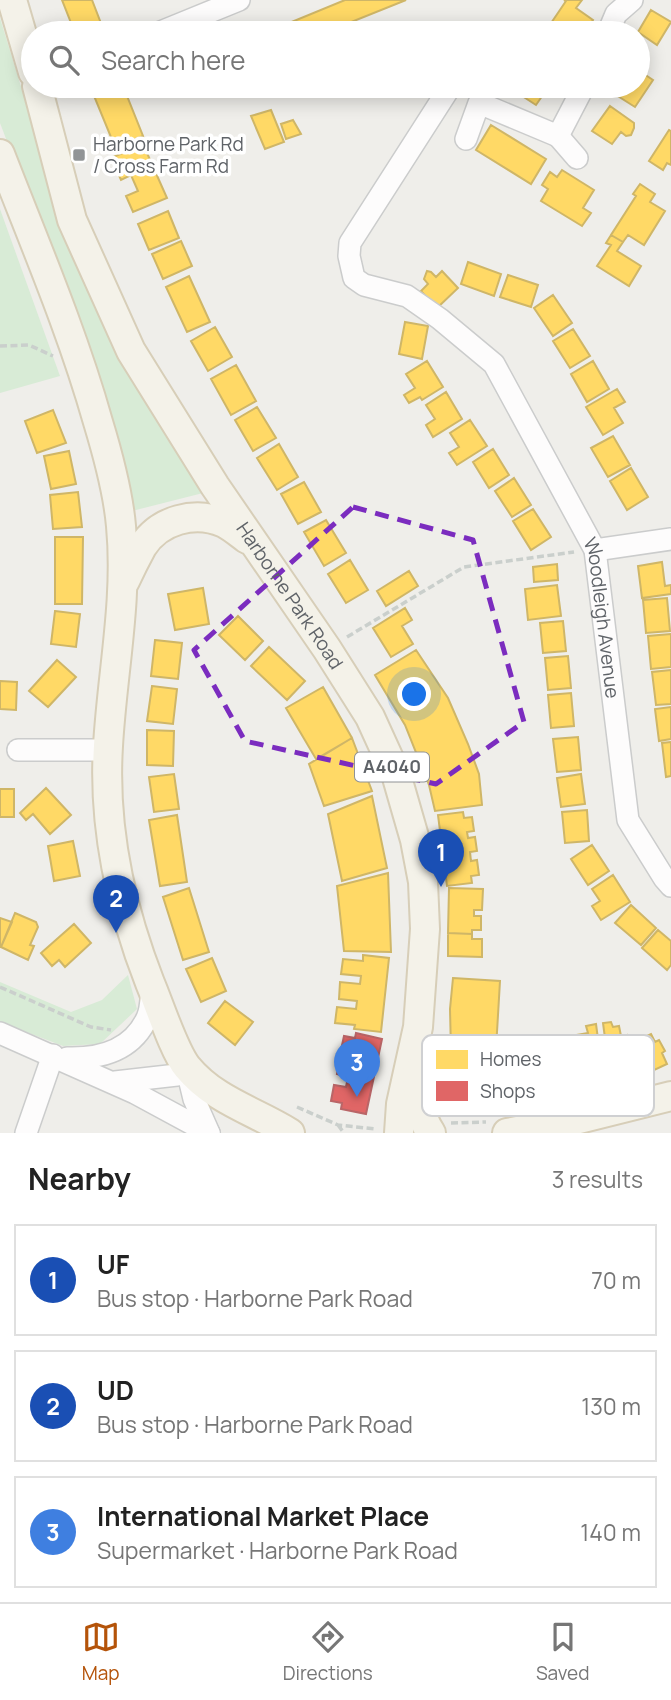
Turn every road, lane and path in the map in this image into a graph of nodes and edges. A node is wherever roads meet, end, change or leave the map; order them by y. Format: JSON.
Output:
{"nodes":[{"id":1,"x":12,"y":0,"type":"edge"},
{"id":2,"x":239,"y":0,"type":"edge"},
{"id":3,"x":632,"y":0,"type":"edge"},
{"id":4,"x":187,"y":21,"type":"edge"},
{"id":5,"x":613,"y":21,"type":"edge"},
{"id":6,"x":21,"y":31,"type":"edge"},
{"id":7,"x":40,"y":98,"type":"edge"},
{"id":8,"x":443,"y":98,"type":"edge"},
{"id":9,"x":578,"y":98,"type":"edge"},
{"id":10,"x":558,"y":136,"type":"junction"},
{"id":11,"x":466,"y":139,"type":"dead end"},
{"id":12,"x":0,"y":154,"type":"edge"},
{"id":13,"x":577,"y":158,"type":"dead end"},
{"id":14,"x":0,"y":346,"type":"edge"},
{"id":15,"x":83,"y":370,"type":"junction"},
{"id":16,"x":671,"y":539,"type":"edge"},
{"id":17,"x":252,"y":542,"type":"junction"},
{"id":18,"x":595,"y":550,"type":"junction"},
{"id":19,"x":122,"y":587,"type":"junction"},
{"id":20,"x":327,"y":649,"type":"junction"},
{"id":21,"x":18,"y":750,"type":"dead end"},
{"id":22,"x":107,"y":750,"type":"junction"},
{"id":23,"x":671,"y":886,"type":"edge"},
{"id":24,"x":0,"y":987,"type":"edge"},
{"id":25,"x":152,"y":988,"type":"junction"},
{"id":26,"x":418,"y":1027,"type":"junction"},
{"id":27,"x":113,"y":1031,"type":"dead end"},
{"id":28,"x":0,"y":1033,"type":"edge"},
{"id":29,"x":55,"y":1057,"type":"junction"},
{"id":30,"x":186,"y":1066,"type":"junction"},
{"id":31,"x":113,"y":1083,"type":"junction"},
{"id":32,"x":671,"y":1096,"type":"edge"},
{"id":33,"x":654,"y":1100,"type":"edge"},
{"id":34,"x":238,"y":1107,"type":"junction"},
{"id":35,"x":594,"y":1116,"type":"edge"},
{"id":36,"x":338,"y":1125,"type":"dead end"},
{"id":37,"x":26,"y":1133,"type":"edge"},
{"id":38,"x":209,"y":1133,"type":"edge"},
{"id":39,"x":264,"y":1133,"type":"edge"},
{"id":40,"x":290,"y":1133,"type":"edge"},
{"id":41,"x":344,"y":1133,"type":"edge"},
{"id":42,"x":399,"y":1133,"type":"edge"},
{"id":43,"x":431,"y":1133,"type":"edge"},
{"id":44,"x":507,"y":1133,"type":"edge"}],
"edges":[{"from":1,"to":6,"type":"main road"},
{"from":2,"to":4,"type":"street"},
{"from":3,"to":5,"type":"street"},
{"from":7,"to":17,"type":"main road","name":"Harborne Park Road","number":"A4040"},
{"from":8,"to":18,"type":"street","name":"Woodleigh Avenue"},
{"from":9,"to":10,"type":"street"},
{"from":10,"to":11,"type":"street"},
{"from":10,"to":13,"type":"street"},
{"from":12,"to":15,"type":"main road"},
{"from":14,"to":15,"type":"path"},
{"from":15,"to":19,"type":"main road"},
{"from":16,"to":18,"type":"street"},
{"from":17,"to":19,"type":"main road"},
{"from":17,"to":20,"type":"main road","name":"Harborne Park Road","number":"A4040"},
{"from":18,"to":20,"type":"path"},
{"from":18,"to":23,"type":"street","name":"Woodleigh Avenue"},
{"from":19,"to":22,"type":"main road"},
{"from":20,"to":26,"type":"main road","name":"Harborne Park Road","number":"A4040"},
{"from":21,"to":22,"type":"street"},
{"from":22,"to":25,"type":"main road"},
{"from":24,"to":27,"type":"path"},
{"from":25,"to":29,"type":"street"},
{"from":25,"to":30,"type":"main road"},
{"from":26,"to":42,"type":"main road","name":"Harborne Park Road","number":"A4040"},
{"from":26,"to":43,"type":"main road","number":"A4040"},
{"from":28,"to":29,"type":"street"},
{"from":29,"to":31,"type":"street"},
{"from":29,"to":37,"type":"street"},
{"from":30,"to":31,"type":"street"},
{"from":30,"to":34,"type":"main road"},
{"from":30,"to":38,"type":"street"},
{"from":31,"to":38,"type":"street"},
{"from":32,"to":33,"type":"main road"},
{"from":34,"to":39,"type":"main road"},
{"from":34,"to":40,"type":"main road"},
{"from":35,"to":44,"type":"main road"},
{"from":36,"to":41,"type":"path"}]}
